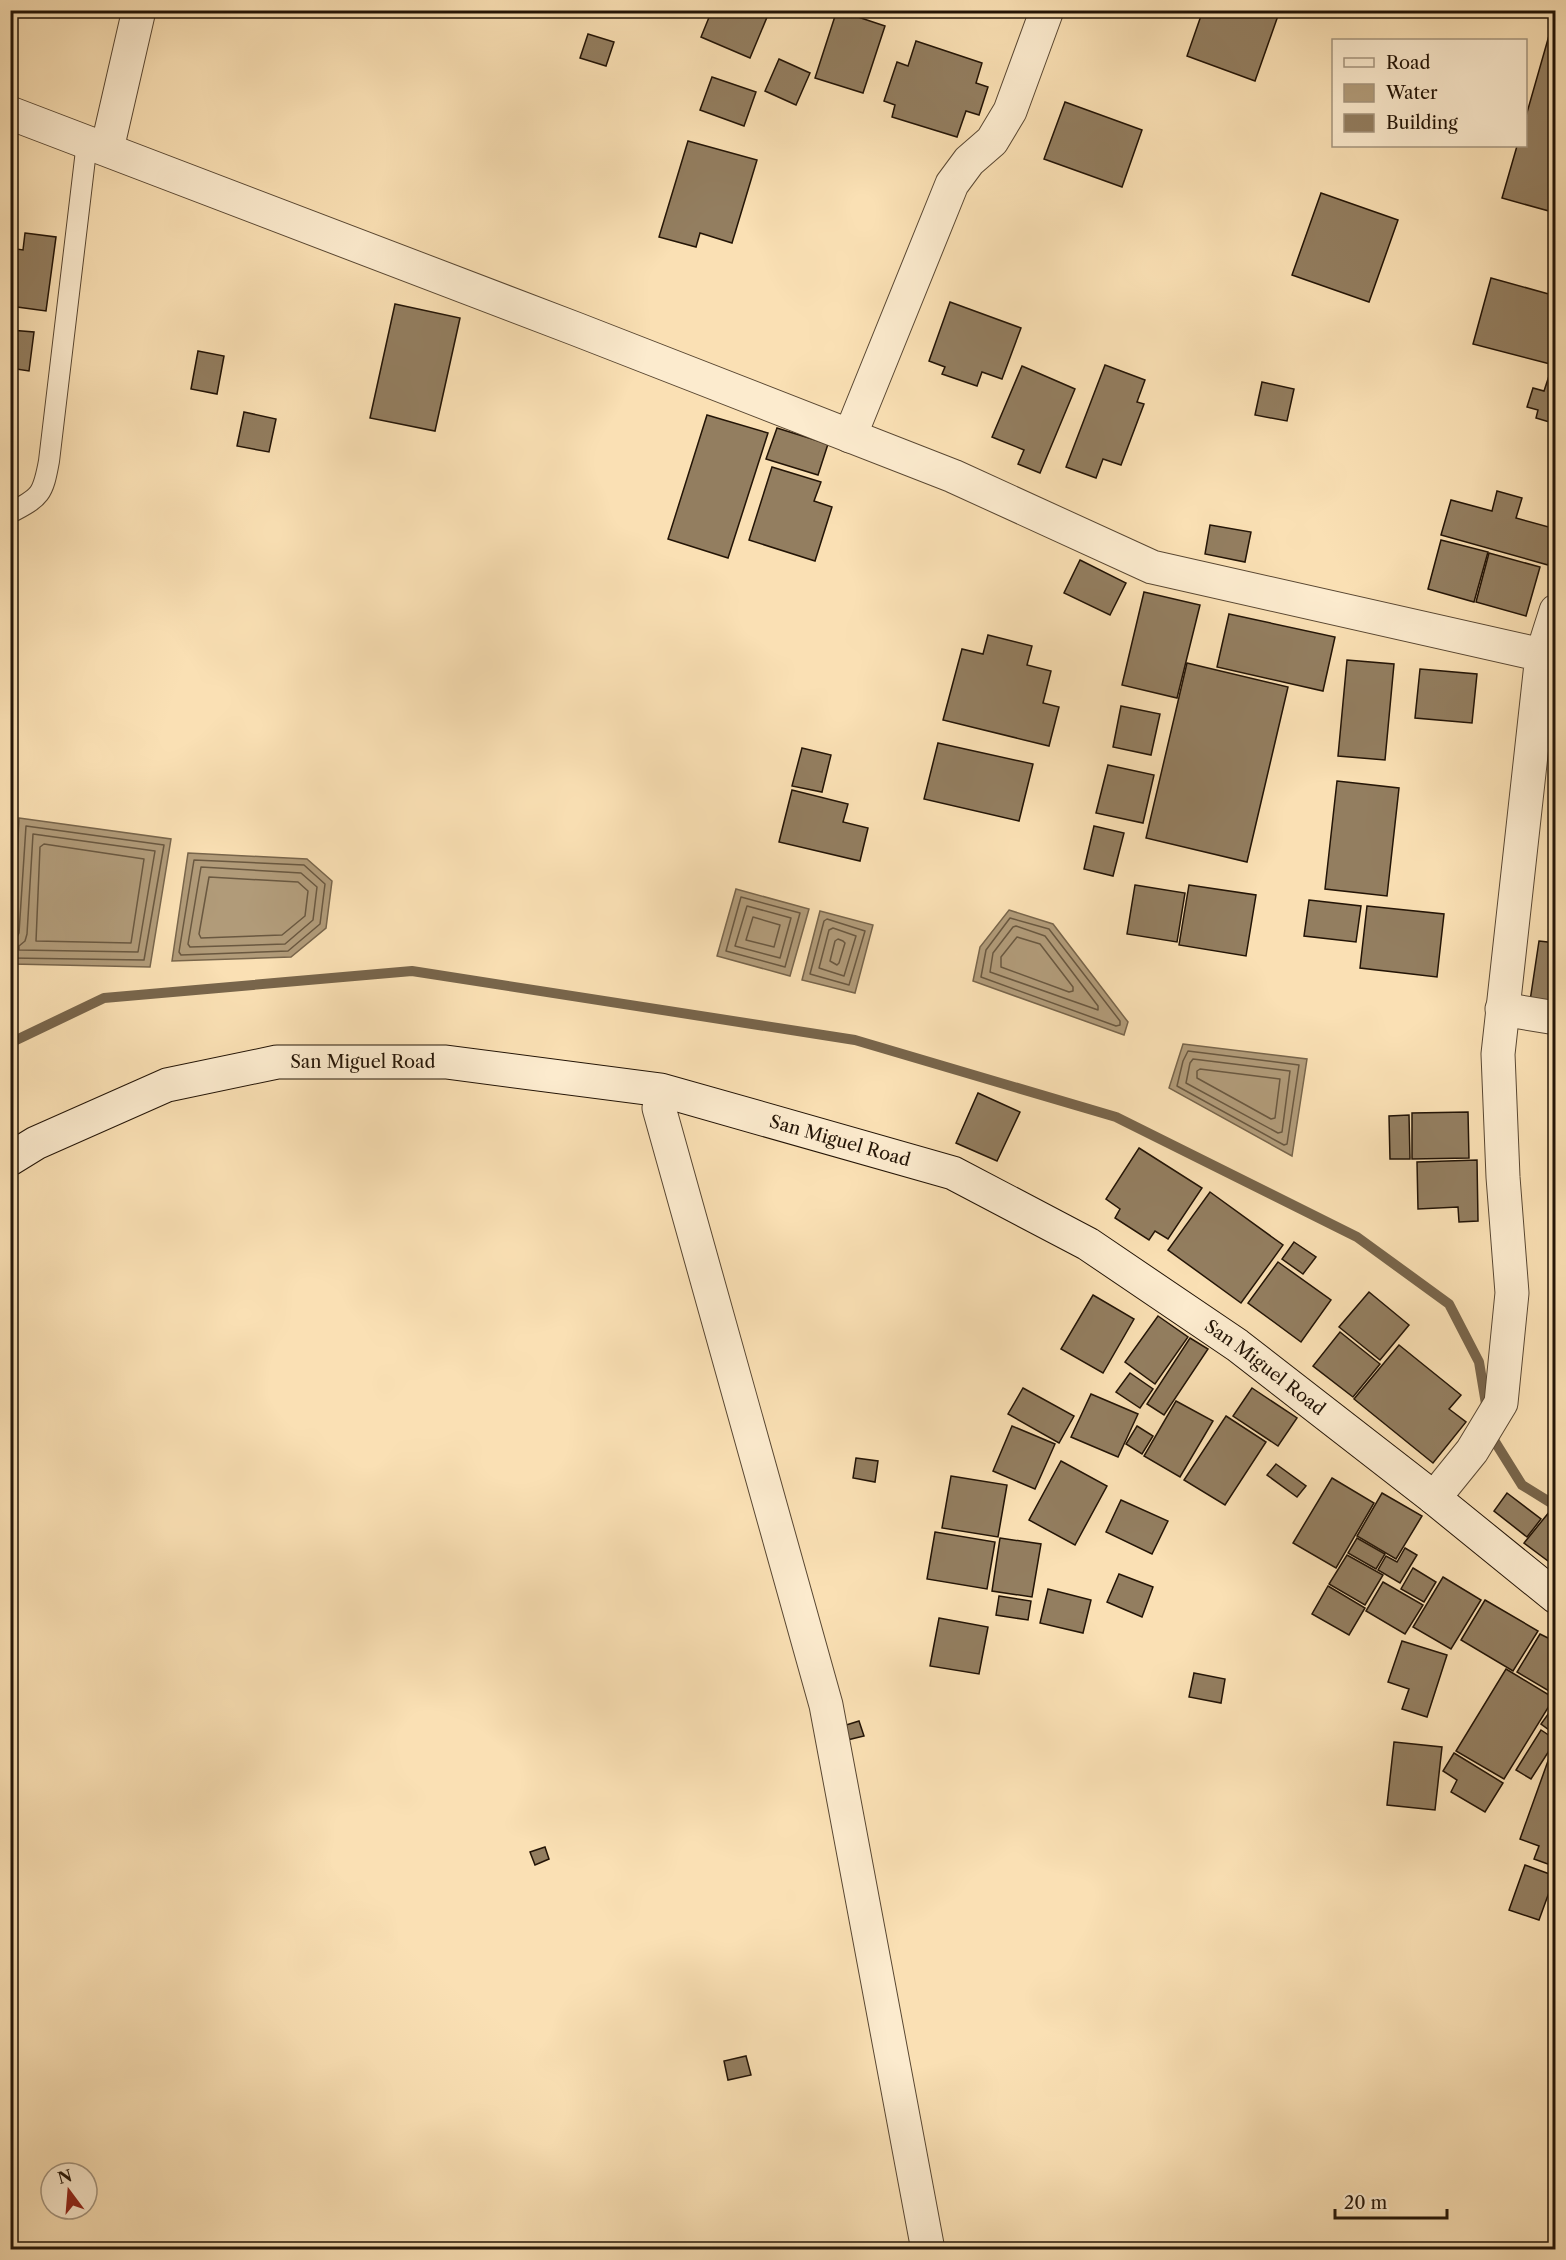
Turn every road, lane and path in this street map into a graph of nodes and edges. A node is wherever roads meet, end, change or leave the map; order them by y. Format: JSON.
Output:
{"nodes":[{"id":1,"x":139,"y":10,"type":"edge"},
{"id":2,"x":1047,"y":10,"type":"edge"},
{"id":3,"x":10,"y":114,"type":"edge"},
{"id":4,"x":97,"y":146,"type":"junction"},
{"id":5,"x":850,"y":436,"type":"junction"},
{"id":6,"x":10,"y":513,"type":"edge"},
{"id":7,"x":1556,"y":610,"type":"edge"},
{"id":8,"x":1542,"y":655,"type":"junction"},
{"id":9,"x":1502,"y":1009,"type":"junction"},
{"id":10,"x":1556,"y":1018,"type":"edge"},
{"id":11,"x":659,"y":1108,"type":"dead end"},
{"id":12,"x":10,"y":1159,"type":"edge"},
{"id":13,"x":1434,"y":1498,"type":"junction"},
{"id":14,"x":1556,"y":1597,"type":"edge"},
{"id":15,"x":928,"y":2250,"type":"edge"}],
"edges":[{"from":1,"to":4,"type":"street"},
{"from":2,"to":5,"type":"street"},
{"from":3,"to":4,"type":"street"},
{"from":4,"to":5,"type":"street"},
{"from":4,"to":6,"type":"lane"},
{"from":5,"to":8,"type":"street"},
{"from":7,"to":8,"type":"street"},
{"from":8,"to":9,"type":"street"},
{"from":9,"to":10,"type":"street"},
{"from":9,"to":13,"type":"street"},
{"from":11,"to":15,"type":"street"},
{"from":12,"to":13,"type":"street","name":"San Miguel Road"},
{"from":13,"to":14,"type":"street","name":"San Miguel Road"}]}
